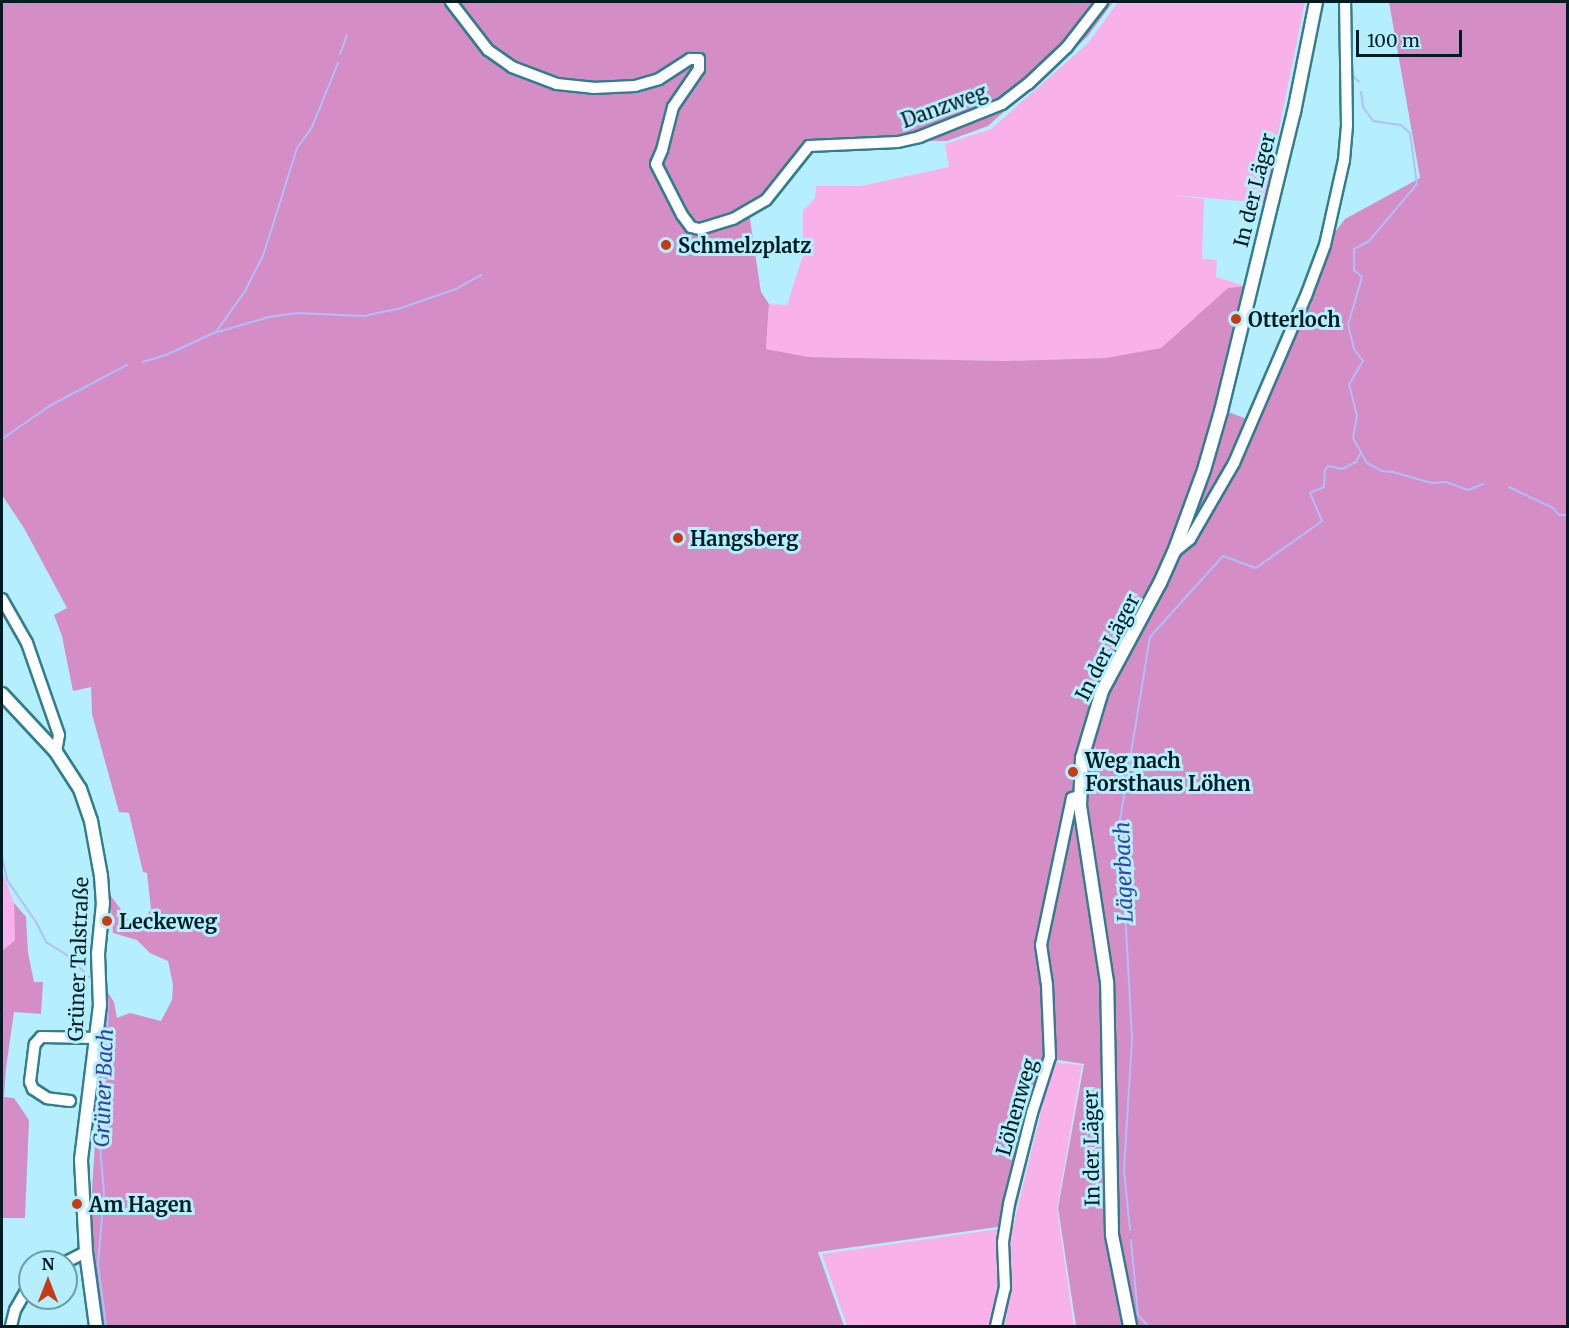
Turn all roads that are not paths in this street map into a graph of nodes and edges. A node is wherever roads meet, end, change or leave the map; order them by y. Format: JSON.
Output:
{"nodes":[{"id":1,"x":450,"y":2,"type":"edge"},
{"id":2,"x":1102,"y":2,"type":"edge"},
{"id":3,"x":1316,"y":2,"type":"edge"},
{"id":4,"x":1345,"y":2,"type":"edge"},
{"id":5,"x":1174,"y":552,"type":"junction"},
{"id":6,"x":2,"y":599,"type":"edge"},
{"id":7,"x":2,"y":694,"type":"edge"},
{"id":8,"x":56,"y":752,"type":"junction"},
{"id":9,"x":1079,"y":796,"type":"junction"},
{"id":10,"x":97,"y":1038,"type":"junction"},
{"id":11,"x":70,"y":1101,"type":"dead end"},
{"id":12,"x":86,"y":1252,"type":"junction"},
{"id":13,"x":78,"y":1256,"type":"edge"},
{"id":14,"x":18,"y":1305,"type":"edge"},
{"id":15,"x":11,"y":1326,"type":"edge"},
{"id":16,"x":96,"y":1326,"type":"edge"},
{"id":17,"x":996,"y":1326,"type":"edge"},
{"id":18,"x":1130,"y":1326,"type":"edge"}],
"edges":[{"from":1,"to":2,"type":"street","name":"Danzweg"},
{"from":3,"to":5,"type":"main road","name":"In der Läger"},
{"from":4,"to":5,"type":"street"},
{"from":5,"to":9,"type":"main road","name":"In der Läger"},
{"from":6,"to":8,"type":"street"},
{"from":7,"to":8,"type":"main road","name":"Grüner Talstraße"},
{"from":8,"to":10,"type":"main road","name":"Grüner Talstraße"},
{"from":9,"to":17,"type":"street","name":"Löhenweg"},
{"from":9,"to":18,"type":"main road","name":"In der Läger"},
{"from":10,"to":11,"type":"street"},
{"from":10,"to":12,"type":"main road","name":"Grüner Talstraße"},
{"from":12,"to":13,"type":"street"},
{"from":12,"to":16,"type":"main road","name":"Grüner Talstraße"},
{"from":14,"to":15,"type":"street"}]}
